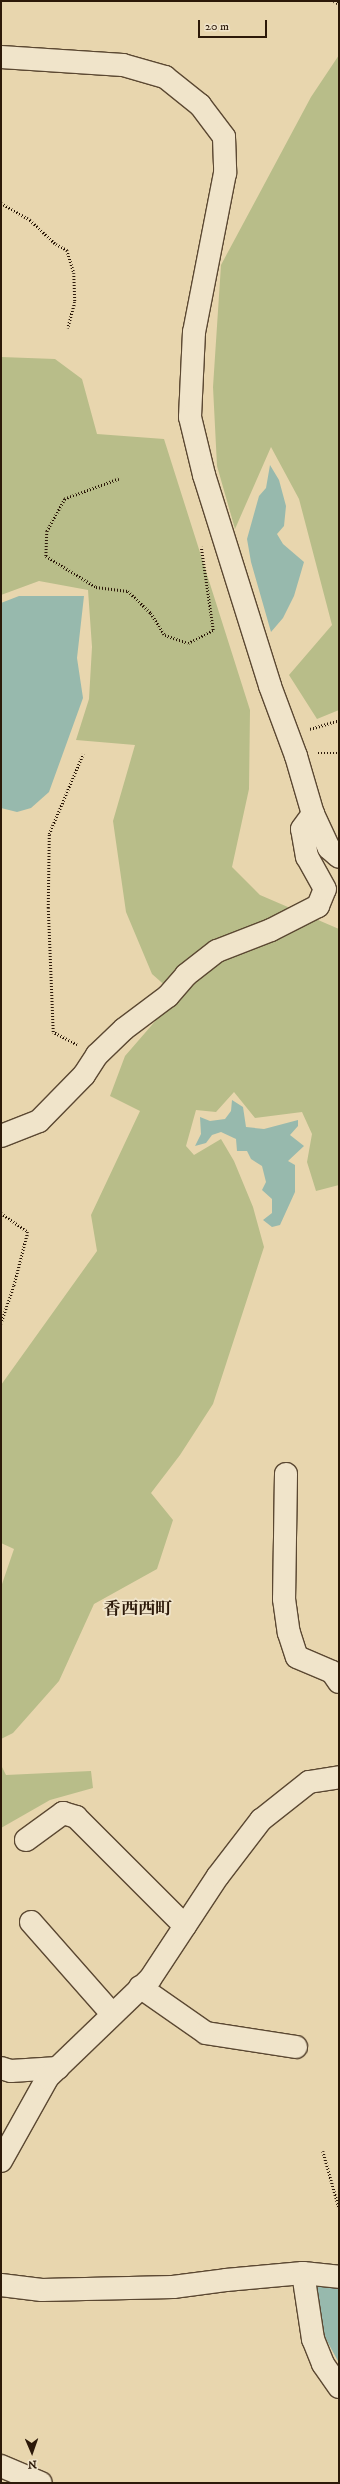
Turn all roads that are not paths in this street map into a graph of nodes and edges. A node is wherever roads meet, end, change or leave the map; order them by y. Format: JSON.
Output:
{"nodes":[{"id":1,"x":1,"y":57,"type":"edge"},
{"id":2,"x":313,"y":814,"type":"junction"},
{"id":3,"x":339,"y":857,"type":"edge"},
{"id":4,"x":1,"y":1136,"type":"edge"},
{"id":5,"x":286,"y":1474,"type":"dead end"},
{"id":6,"x":339,"y":1682,"type":"edge"},
{"id":7,"x":339,"y":1777,"type":"edge"},
{"id":8,"x":26,"y":1840,"type":"dead end"},
{"id":9,"x":31,"y":1922,"type":"dead end"},
{"id":10,"x":185,"y":1926,"type":"junction"},
{"id":11,"x":140,"y":1987,"type":"junction"},
{"id":12,"x":112,"y":2014,"type":"junction"},
{"id":13,"x":296,"y":2047,"type":"dead end"},
{"id":14,"x":1,"y":2068,"type":"edge"},
{"id":15,"x":58,"y":2068,"type":"junction"},
{"id":16,"x":1,"y":2160,"type":"edge"},
{"id":17,"x":303,"y":2273,"type":"junction"},
{"id":18,"x":339,"y":2277,"type":"edge"},
{"id":19,"x":1,"y":2285,"type":"edge"},
{"id":20,"x":339,"y":2387,"type":"edge"},
{"id":21,"x":1,"y":2466,"type":"edge"},
{"id":22,"x":41,"y":2483,"type":"edge"}],
"edges":[{"from":1,"to":2,"type":"street"},
{"from":2,"to":3,"type":"street"},
{"from":2,"to":4,"type":"street"},
{"from":5,"to":6,"type":"street"},
{"from":7,"to":10,"type":"street"},
{"from":8,"to":10,"type":"street"},
{"from":9,"to":12,"type":"street"},
{"from":10,"to":11,"type":"street"},
{"from":11,"to":12,"type":"street"},
{"from":11,"to":13,"type":"street"},
{"from":12,"to":15,"type":"street"},
{"from":14,"to":15,"type":"street"},
{"from":15,"to":16,"type":"street"},
{"from":17,"to":18,"type":"street"},
{"from":17,"to":19,"type":"street"},
{"from":17,"to":20,"type":"street"},
{"from":21,"to":22,"type":"street"}]}
